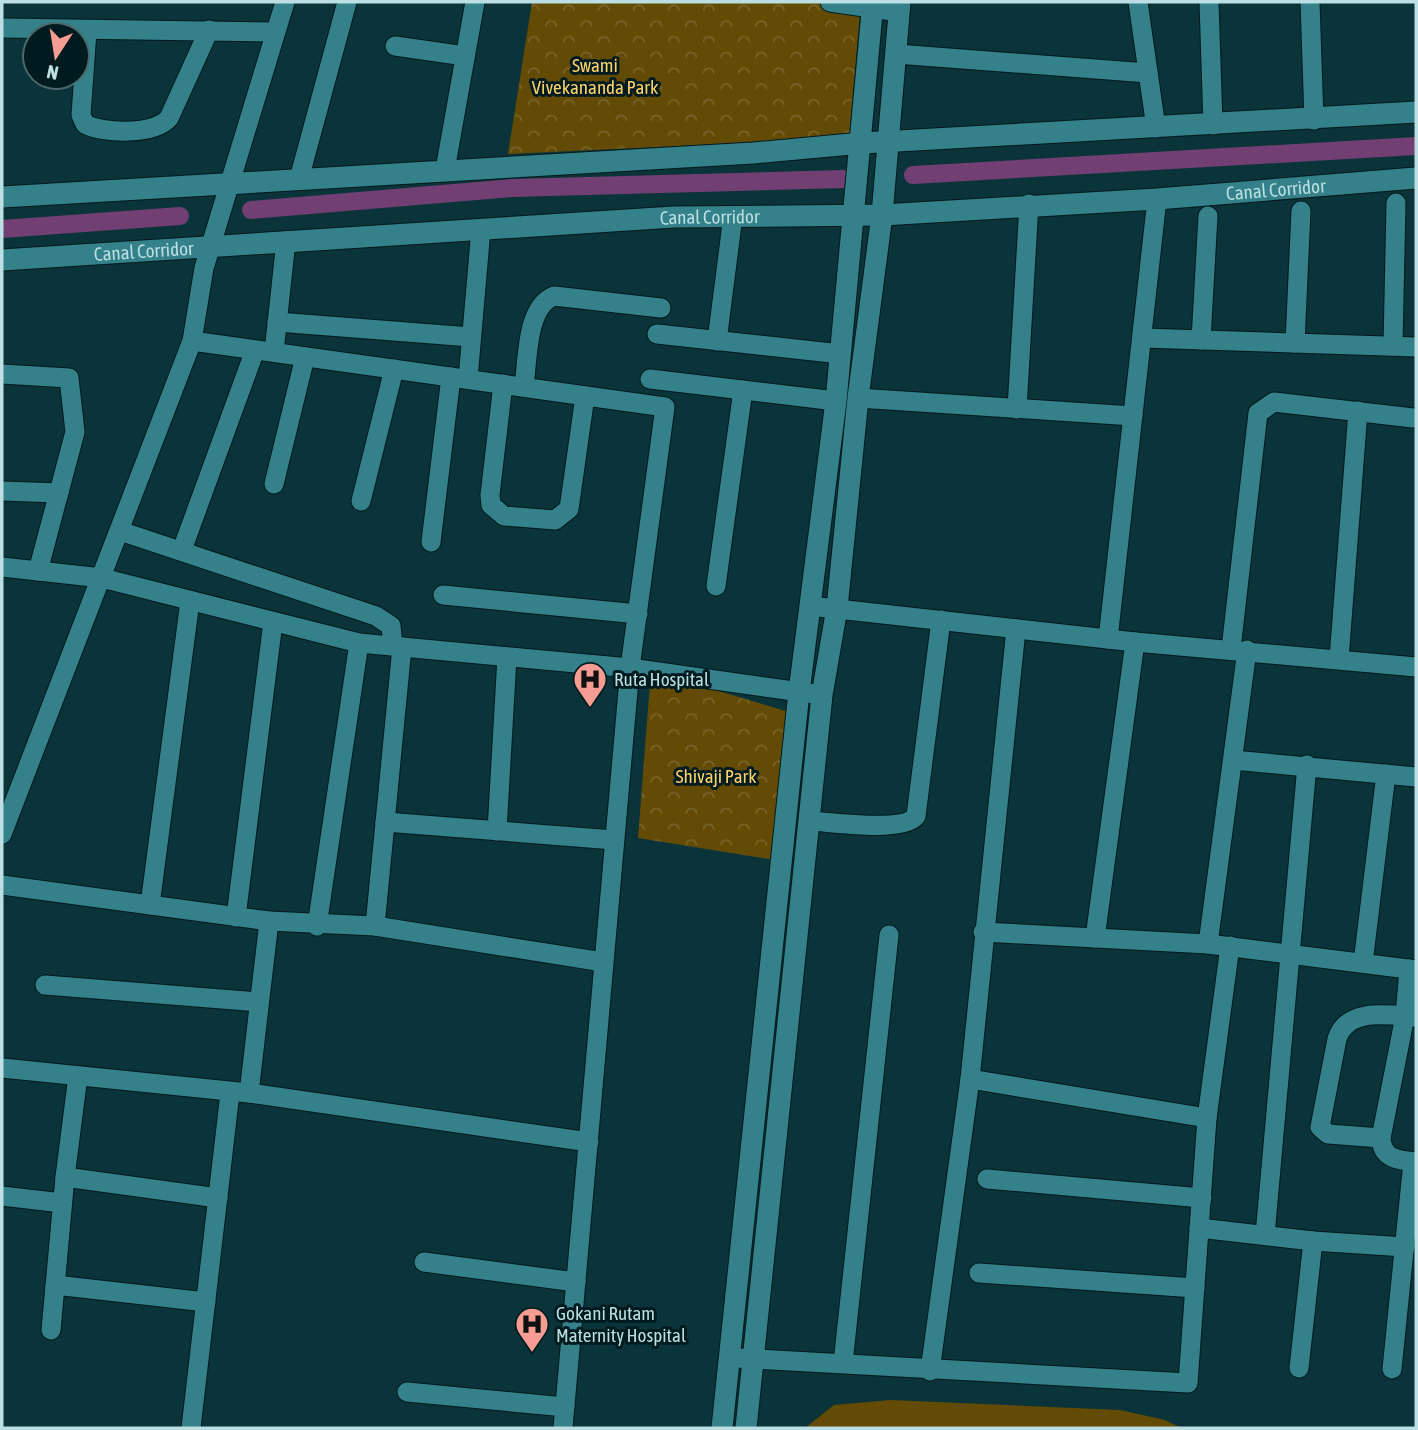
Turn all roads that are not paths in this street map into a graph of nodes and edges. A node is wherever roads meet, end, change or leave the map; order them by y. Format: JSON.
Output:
{"nodes":[{"id":1,"x":285,"y":2,"type":"edge"},
{"id":2,"x":347,"y":2,"type":"edge"},
{"id":3,"x":475,"y":2,"type":"edge"},
{"id":4,"x":830,"y":2,"type":"edge"},
{"id":5,"x":1138,"y":2,"type":"edge"},
{"id":6,"x":1209,"y":2,"type":"edge"},
{"id":7,"x":1310,"y":2,"type":"edge"},
{"id":8,"x":873,"y":5,"type":"edge"},
{"id":9,"x":900,"y":7,"type":"edge"},
{"id":10,"x":2,"y":27,"type":"edge"},
{"id":11,"x":21,"y":28,"type":"edge"},
{"id":12,"x":209,"y":30,"type":"junction"},
{"id":13,"x":91,"y":31,"type":"edge"},
{"id":14,"x":274,"y":32,"type":"junction"},
{"id":15,"x":395,"y":46,"type":"dead end"},
{"id":16,"x":896,"y":54,"type":"junction"},
{"id":17,"x":465,"y":56,"type":"junction"},
{"id":18,"x":1148,"y":73,"type":"junction"},
{"id":19,"x":83,"y":91,"type":"edge"},
{"id":20,"x":1416,"y":112,"type":"edge"},
{"id":21,"x":1314,"y":120,"type":"junction"},
{"id":22,"x":1213,"y":125,"type":"junction"},
{"id":23,"x":1156,"y":128,"type":"junction"},
{"id":24,"x":889,"y":141,"type":"junction"},
{"id":25,"x":862,"y":142,"type":"junction"},
{"id":26,"x":445,"y":170,"type":"junction"},
{"id":27,"x":299,"y":178,"type":"junction"},
{"id":28,"x":1416,"y":178,"type":"edge"},
{"id":29,"x":229,"y":183,"type":"junction"},
{"id":30,"x":2,"y":197,"type":"edge"},
{"id":31,"x":1157,"y":199,"type":"junction"},
{"id":32,"x":1396,"y":203,"type":"dead end"},
{"id":33,"x":1029,"y":204,"type":"junction"},
{"id":34,"x":1301,"y":211,"type":"dead end"},
{"id":35,"x":882,"y":215,"type":"junction"},
{"id":36,"x":733,"y":216,"type":"junction"},
{"id":37,"x":855,"y":216,"type":"junction"},
{"id":38,"x":1208,"y":216,"type":"dead end"},
{"id":39,"x":481,"y":229,"type":"junction"},
{"id":40,"x":286,"y":241,"type":"junction"},
{"id":41,"x":210,"y":246,"type":"junction"},
{"id":42,"x":2,"y":260,"type":"edge"},
{"id":43,"x":660,"y":308,"type":"dead end"},
{"id":44,"x":277,"y":322,"type":"junction"},
{"id":45,"x":657,"y":334,"type":"dead end"},
{"id":46,"x":471,"y":337,"type":"junction"},
{"id":47,"x":1143,"y":338,"type":"junction"},
{"id":48,"x":1201,"y":340,"type":"junction"},
{"id":49,"x":191,"y":341,"type":"junction"},
{"id":50,"x":717,"y":341,"type":"junction"},
{"id":51,"x":1295,"y":343,"type":"junction"},
{"id":52,"x":1393,"y":346,"type":"junction"},
{"id":53,"x":1416,"y":347,"type":"edge"},
{"id":54,"x":265,"y":351,"type":"junction"},
{"id":55,"x":841,"y":354,"type":"junction"},
{"id":56,"x":305,"y":357,"type":"junction"},
{"id":57,"x":394,"y":369,"type":"junction"},
{"id":58,"x":2,"y":374,"type":"edge"},
{"id":59,"x":459,"y":378,"type":"junction"},
{"id":60,"x":650,"y":379,"type":"dead end"},
{"id":61,"x":503,"y":384,"type":"junction"},
{"id":62,"x":524,"y":386,"type":"junction"},
{"id":63,"x":743,"y":390,"type":"junction"},
{"id":64,"x":585,"y":396,"type":"junction"},
{"id":65,"x":858,"y":398,"type":"junction"},
{"id":66,"x":836,"y":401,"type":"junction"},
{"id":67,"x":1017,"y":409,"type":"junction"},
{"id":68,"x":1358,"y":411,"type":"junction"},
{"id":69,"x":1133,"y":416,"type":"junction"},
{"id":70,"x":1413,"y":418,"type":"dead end"},
{"id":71,"x":274,"y":484,"type":"dead end"},
{"id":72,"x":2,"y":491,"type":"edge"},
{"id":73,"x":59,"y":493,"type":"junction"},
{"id":74,"x":361,"y":501,"type":"dead end"},
{"id":75,"x":120,"y":531,"type":"junction"},
{"id":76,"x":431,"y":542,"type":"dead end"},
{"id":77,"x":182,"y":550,"type":"junction"},
{"id":78,"x":2,"y":566,"type":"edge"},
{"id":79,"x":38,"y":571,"type":"junction"},
{"id":80,"x":102,"y":578,"type":"junction"},
{"id":81,"x":716,"y":586,"type":"dead end"},
{"id":82,"x":443,"y":595,"type":"dead end"},
{"id":83,"x":190,"y":601,"type":"junction"},
{"id":84,"x":810,"y":606,"type":"junction"},
{"id":85,"x":837,"y":608,"type":"junction"},
{"id":86,"x":638,"y":614,"type":"junction"},
{"id":87,"x":940,"y":620,"type":"junction"},
{"id":88,"x":273,"y":622,"type":"junction"},
{"id":89,"x":1016,"y":629,"type":"junction"},
{"id":90,"x":1108,"y":639,"type":"junction"},
{"id":91,"x":1135,"y":642,"type":"junction"},
{"id":92,"x":359,"y":643,"type":"junction"},
{"id":93,"x":398,"y":647,"type":"junction"},
{"id":94,"x":1239,"y":650,"type":"junction"},
{"id":95,"x":507,"y":657,"type":"junction"},
{"id":96,"x":1339,"y":659,"type":"junction"},
{"id":97,"x":1416,"y":667,"type":"edge"},
{"id":98,"x":630,"y":668,"type":"junction"},
{"id":99,"x":799,"y":692,"type":"junction"},
{"id":100,"x":822,"y":695,"type":"junction"},
{"id":101,"x":1233,"y":760,"type":"junction"},
{"id":102,"x":1307,"y":765,"type":"junction"},
{"id":103,"x":1386,"y":774,"type":"junction"},
{"id":104,"x":1416,"y":777,"type":"edge"},
{"id":105,"x":810,"y":821,"type":"junction"},
{"id":106,"x":385,"y":822,"type":"junction"},
{"id":107,"x":497,"y":831,"type":"junction"},
{"id":108,"x":2,"y":834,"type":"edge"},
{"id":109,"x":614,"y":840,"type":"junction"},
{"id":110,"x":2,"y":886,"type":"edge"},
{"id":111,"x":150,"y":905,"type":"junction"},
{"id":112,"x":236,"y":917,"type":"junction"},
{"id":113,"x":269,"y":921,"type":"junction"},
{"id":114,"x":317,"y":926,"type":"junction"},
{"id":115,"x":375,"y":926,"type":"junction"},
{"id":116,"x":983,"y":932,"type":"junction"},
{"id":117,"x":889,"y":935,"type":"dead end"},
{"id":118,"x":1095,"y":938,"type":"junction"},
{"id":119,"x":1208,"y":944,"type":"junction"},
{"id":120,"x":1230,"y":946,"type":"junction"},
{"id":121,"x":1290,"y":954,"type":"junction"},
{"id":122,"x":603,"y":962,"type":"junction"},
{"id":123,"x":1363,"y":963,"type":"junction"},
{"id":124,"x":1413,"y":969,"type":"edge"},
{"id":125,"x":45,"y":985,"type":"dead end"},
{"id":126,"x":259,"y":1002,"type":"junction"},
{"id":127,"x":1411,"y":1016,"type":"edge"},
{"id":128,"x":2,"y":1068,"type":"edge"},
{"id":129,"x":78,"y":1076,"type":"junction"},
{"id":130,"x":970,"y":1079,"type":"junction"},
{"id":131,"x":240,"y":1093,"type":"junction"},
{"id":132,"x":1208,"y":1118,"type":"junction"},
{"id":133,"x":1381,"y":1138,"type":"junction"},
{"id":134,"x":589,"y":1142,"type":"junction"},
{"id":135,"x":1415,"y":1162,"type":"edge"},
{"id":136,"x":65,"y":1177,"type":"junction"},
{"id":137,"x":987,"y":1179,"type":"dead end"},
{"id":138,"x":2,"y":1196,"type":"edge"},
{"id":139,"x":218,"y":1198,"type":"junction"},
{"id":140,"x":1202,"y":1198,"type":"junction"},
{"id":141,"x":62,"y":1203,"type":"junction"},
{"id":142,"x":1199,"y":1228,"type":"junction"},
{"id":143,"x":1265,"y":1235,"type":"junction"},
{"id":144,"x":1313,"y":1241,"type":"junction"},
{"id":145,"x":1405,"y":1247,"type":"junction"},
{"id":146,"x":424,"y":1262,"type":"dead end"},
{"id":147,"x":979,"y":1273,"type":"dead end"},
{"id":148,"x":576,"y":1282,"type":"junction"},
{"id":149,"x":55,"y":1285,"type":"junction"},
{"id":150,"x":1195,"y":1289,"type":"junction"},
{"id":151,"x":206,"y":1302,"type":"junction"},
{"id":152,"x":51,"y":1330,"type":"dead end"},
{"id":153,"x":729,"y":1358,"type":"junction"},
{"id":154,"x":754,"y":1360,"type":"junction"},
{"id":155,"x":843,"y":1363,"type":"junction"},
{"id":156,"x":1299,"y":1368,"type":"dead end"},
{"id":157,"x":1392,"y":1369,"type":"dead end"},
{"id":158,"x":930,"y":1371,"type":"junction"},
{"id":159,"x":407,"y":1392,"type":"dead end"},
{"id":160,"x":565,"y":1407,"type":"junction"},
{"id":161,"x":191,"y":1428,"type":"edge"},
{"id":162,"x":563,"y":1428,"type":"edge"},
{"id":163,"x":722,"y":1428,"type":"edge"},
{"id":164,"x":746,"y":1428,"type":"edge"}],
"edges":[{"from":1,"to":14,"type":"street"},
{"from":2,"to":27,"type":"street"},
{"from":3,"to":17,"type":"street"},
{"from":4,"to":8,"type":"street"},
{"from":5,"to":18,"type":"street"},
{"from":6,"to":22,"type":"street"},
{"from":7,"to":21,"type":"street"},
{"from":8,"to":9,"type":"street"},
{"from":8,"to":25,"type":"street"},
{"from":9,"to":16,"type":"street"},
{"from":10,"to":11,"type":"street"},
{"from":12,"to":13,"type":"street"},
{"from":12,"to":14,"type":"street"},
{"from":12,"to":19,"type":"street"},
{"from":14,"to":29,"type":"street"},
{"from":15,"to":17,"type":"street"},
{"from":16,"to":18,"type":"street"},
{"from":16,"to":24,"type":"street"},
{"from":17,"to":26,"type":"street"},
{"from":18,"to":23,"type":"street"},
{"from":20,"to":21,"type":"street"},
{"from":21,"to":22,"type":"street"},
{"from":22,"to":23,"type":"street"},
{"from":23,"to":24,"type":"street"},
{"from":24,"to":25,"type":"street"},
{"from":24,"to":35,"type":"street"},
{"from":25,"to":26,"type":"street"},
{"from":25,"to":37,"type":"street"},
{"from":26,"to":27,"type":"street"},
{"from":27,"to":29,"type":"street"},
{"from":28,"to":31,"type":"street","name":"Canal Corridor"},
{"from":29,"to":30,"type":"street"},
{"from":29,"to":41,"type":"street"},
{"from":31,"to":33,"type":"street","name":"Canal Corridor"},
{"from":31,"to":47,"type":"street"},
{"from":32,"to":52,"type":"street"},
{"from":33,"to":35,"type":"street","name":"Canal Corridor"},
{"from":33,"to":67,"type":"street"},
{"from":34,"to":51,"type":"street"},
{"from":35,"to":37,"type":"street","name":"Canal Corridor"},
{"from":35,"to":65,"type":"street"},
{"from":36,"to":37,"type":"street","name":"Canal Corridor"},
{"from":36,"to":39,"type":"street","name":"Canal Corridor"},
{"from":36,"to":50,"type":"street"},
{"from":37,"to":55,"type":"street"},
{"from":38,"to":48,"type":"street"},
{"from":39,"to":40,"type":"street","name":"Canal Corridor"},
{"from":39,"to":46,"type":"street"},
{"from":40,"to":41,"type":"street","name":"Canal Corridor"},
{"from":40,"to":44,"type":"street"},
{"from":41,"to":42,"type":"street","name":"Canal Corridor"},
{"from":41,"to":49,"type":"street"},
{"from":43,"to":62,"type":"street"},
{"from":44,"to":46,"type":"street"},
{"from":44,"to":54,"type":"street"},
{"from":45,"to":50,"type":"street"},
{"from":46,"to":59,"type":"street"},
{"from":47,"to":48,"type":"street"},
{"from":47,"to":69,"type":"street"},
{"from":48,"to":51,"type":"street"},
{"from":49,"to":54,"type":"street"},
{"from":49,"to":75,"type":"street"},
{"from":50,"to":55,"type":"street"},
{"from":51,"to":52,"type":"street"},
{"from":52,"to":53,"type":"street"},
{"from":54,"to":56,"type":"street"},
{"from":54,"to":77,"type":"street"},
{"from":55,"to":66,"type":"street"},
{"from":56,"to":57,"type":"street"},
{"from":56,"to":71,"type":"street"},
{"from":57,"to":59,"type":"street"},
{"from":57,"to":74,"type":"street"},
{"from":58,"to":73,"type":"street"},
{"from":59,"to":61,"type":"street"},
{"from":59,"to":76,"type":"street"},
{"from":60,"to":63,"type":"street"},
{"from":61,"to":62,"type":"street"},
{"from":61,"to":64,"type":"street"},
{"from":62,"to":64,"type":"street"},
{"from":63,"to":66,"type":"street"},
{"from":63,"to":81,"type":"street"},
{"from":64,"to":86,"type":"street"},
{"from":65,"to":67,"type":"street"},
{"from":65,"to":85,"type":"street"},
{"from":66,"to":84,"type":"street"},
{"from":67,"to":69,"type":"street"},
{"from":68,"to":70,"type":"street"},
{"from":68,"to":94,"type":"street"},
{"from":68,"to":96,"type":"street"},
{"from":69,"to":90,"type":"street"},
{"from":72,"to":73,"type":"street"},
{"from":73,"to":79,"type":"street"},
{"from":75,"to":77,"type":"street"},
{"from":75,"to":80,"type":"street"},
{"from":77,"to":93,"type":"street"},
{"from":78,"to":79,"type":"street"},
{"from":79,"to":80,"type":"street"},
{"from":80,"to":83,"type":"street"},
{"from":80,"to":108,"type":"street"},
{"from":82,"to":86,"type":"street"},
{"from":83,"to":88,"type":"street"},
{"from":83,"to":111,"type":"street"},
{"from":84,"to":85,"type":"street"},
{"from":84,"to":99,"type":"street"},
{"from":85,"to":87,"type":"street"},
{"from":85,"to":100,"type":"street"},
{"from":86,"to":98,"type":"street"},
{"from":87,"to":89,"type":"street"},
{"from":87,"to":105,"type":"street"},
{"from":88,"to":92,"type":"street"},
{"from":88,"to":112,"type":"street"},
{"from":89,"to":90,"type":"street"},
{"from":89,"to":116,"type":"street"},
{"from":90,"to":91,"type":"street"},
{"from":91,"to":94,"type":"street"},
{"from":91,"to":118,"type":"street"},
{"from":92,"to":93,"type":"street"},
{"from":92,"to":114,"type":"street"},
{"from":93,"to":95,"type":"street"},
{"from":93,"to":106,"type":"street"},
{"from":94,"to":96,"type":"street"},
{"from":94,"to":101,"type":"street"},
{"from":95,"to":98,"type":"street"},
{"from":95,"to":107,"type":"street"},
{"from":96,"to":97,"type":"street"},
{"from":98,"to":99,"type":"street"},
{"from":98,"to":109,"type":"street"},
{"from":99,"to":100,"type":"street"},
{"from":99,"to":153,"type":"street"},
{"from":100,"to":105,"type":"street"},
{"from":101,"to":102,"type":"street"},
{"from":101,"to":119,"type":"street"},
{"from":102,"to":103,"type":"street"},
{"from":102,"to":121,"type":"street"},
{"from":103,"to":104,"type":"street"},
{"from":103,"to":123,"type":"street"},
{"from":105,"to":154,"type":"street"},
{"from":106,"to":107,"type":"street"},
{"from":106,"to":115,"type":"street"},
{"from":107,"to":109,"type":"street"},
{"from":109,"to":122,"type":"street"},
{"from":110,"to":111,"type":"street"},
{"from":111,"to":112,"type":"street"},
{"from":112,"to":113,"type":"street"},
{"from":113,"to":114,"type":"street"},
{"from":113,"to":126,"type":"street"},
{"from":114,"to":115,"type":"street"},
{"from":115,"to":122,"type":"street"},
{"from":116,"to":118,"type":"street"},
{"from":116,"to":130,"type":"street"},
{"from":117,"to":155,"type":"street"},
{"from":118,"to":119,"type":"street"},
{"from":119,"to":120,"type":"street"},
{"from":120,"to":121,"type":"street"},
{"from":120,"to":132,"type":"street"},
{"from":121,"to":123,"type":"street"},
{"from":121,"to":143,"type":"street"},
{"from":122,"to":134,"type":"street"},
{"from":123,"to":124,"type":"street"},
{"from":124,"to":127,"type":"street"},
{"from":125,"to":126,"type":"street"},
{"from":126,"to":131,"type":"street"},
{"from":127,"to":133,"type":"street"},
{"from":127,"to":133,"type":"street"},
{"from":128,"to":129,"type":"street"},
{"from":129,"to":131,"type":"street"},
{"from":129,"to":136,"type":"street"},
{"from":130,"to":132,"type":"street"},
{"from":130,"to":158,"type":"street"},
{"from":131,"to":134,"type":"street"},
{"from":131,"to":139,"type":"street"},
{"from":132,"to":140,"type":"street"},
{"from":133,"to":135,"type":"street"},
{"from":134,"to":148,"type":"street"},
{"from":135,"to":145,"type":"street"},
{"from":136,"to":139,"type":"street"},
{"from":136,"to":141,"type":"street"},
{"from":137,"to":140,"type":"street"},
{"from":138,"to":141,"type":"street"},
{"from":139,"to":151,"type":"street"},
{"from":140,"to":142,"type":"street"},
{"from":141,"to":149,"type":"street"},
{"from":142,"to":143,"type":"street"},
{"from":142,"to":150,"type":"street"},
{"from":143,"to":144,"type":"street"},
{"from":144,"to":145,"type":"street"},
{"from":144,"to":156,"type":"street"},
{"from":145,"to":157,"type":"street"},
{"from":146,"to":148,"type":"street"},
{"from":147,"to":150,"type":"street"},
{"from":148,"to":160,"type":"street"},
{"from":149,"to":151,"type":"street"},
{"from":149,"to":152,"type":"street"},
{"from":150,"to":158,"type":"street"},
{"from":151,"to":161,"type":"street"},
{"from":153,"to":154,"type":"street"},
{"from":153,"to":163,"type":"street"},
{"from":154,"to":155,"type":"street"},
{"from":154,"to":164,"type":"street"},
{"from":155,"to":158,"type":"street"},
{"from":159,"to":160,"type":"street"},
{"from":160,"to":162,"type":"street"}]}
